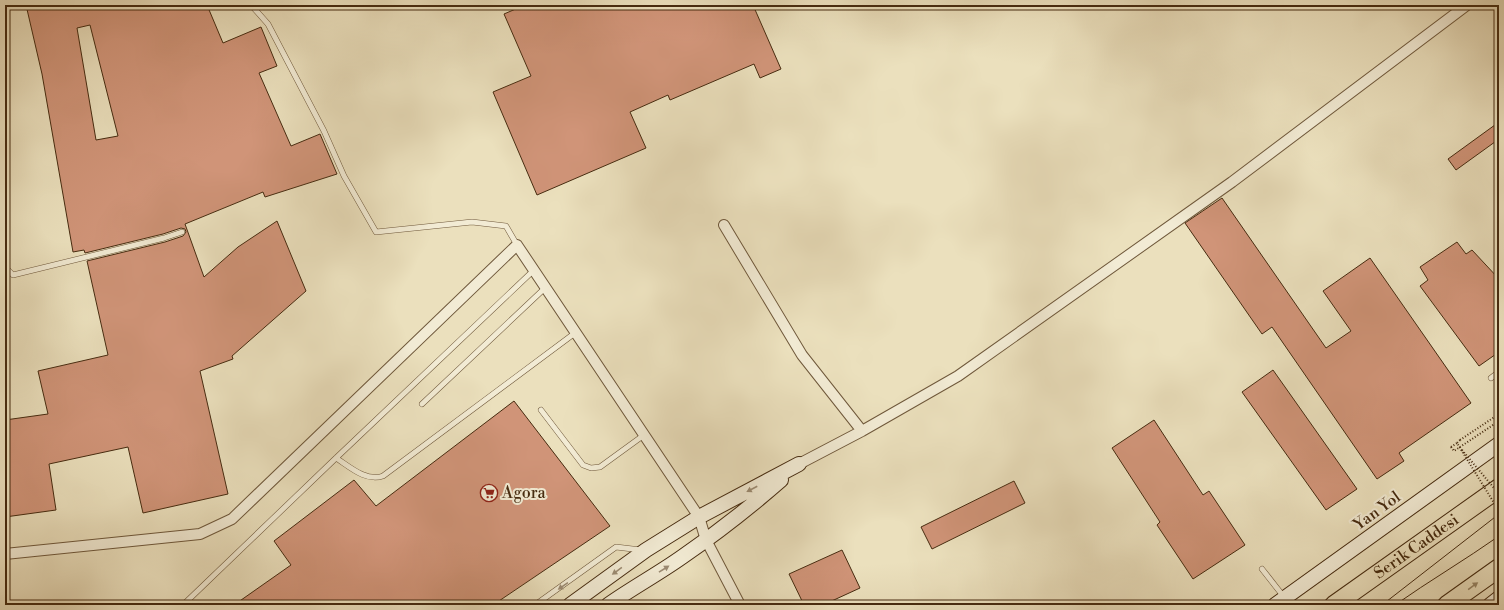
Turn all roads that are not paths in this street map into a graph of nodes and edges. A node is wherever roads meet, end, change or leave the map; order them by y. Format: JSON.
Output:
{"nodes":[{"id":1,"x":251,"y":5,"type":"edge"},
{"id":2,"x":1467,"y":5,"type":"edge"},
{"id":3,"x":724,"y":225,"type":"dead end"},
{"id":4,"x":182,"y":232,"type":"dead end"},
{"id":5,"x":517,"y":245,"type":"junction"},
{"id":6,"x":5,"y":267,"type":"edge"},
{"id":7,"x":534,"y":270,"type":"junction"},
{"id":8,"x":546,"y":288,"type":"junction"},
{"id":9,"x":575,"y":333,"type":"junction"},
{"id":10,"x":1499,"y":372,"type":"edge"},
{"id":11,"x":1491,"y":378,"type":"dead end"},
{"id":12,"x":422,"y":404,"type":"dead end"},
{"id":13,"x":541,"y":410,"type":"dead end"},
{"id":14,"x":862,"y":431,"type":"junction"},
{"id":15,"x":644,"y":435,"type":"junction"},
{"id":16,"x":1499,"y":444,"type":"edge"},
{"id":17,"x":336,"y":458,"type":"junction"},
{"id":18,"x":799,"y":464,"type":"junction"},
{"id":19,"x":1499,"y":488,"type":"edge"},
{"id":20,"x":698,"y":517,"type":"junction"},
{"id":21,"x":706,"y":540,"type":"junction"},
{"id":22,"x":646,"y":550,"type":"junction"},
{"id":23,"x":5,"y":554,"type":"edge"},
{"id":24,"x":1499,"y":568,"type":"edge"},
{"id":25,"x":1262,"y":569,"type":"dead end"},
{"id":26,"x":1499,"y":598,"type":"edge"},
{"id":27,"x":1280,"y":602,"type":"edge"},
{"id":28,"x":183,"y":605,"type":"edge"},
{"id":29,"x":535,"y":605,"type":"edge"},
{"id":30,"x":570,"y":605,"type":"edge"},
{"id":31,"x":608,"y":605,"type":"edge"},
{"id":32,"x":740,"y":605,"type":"edge"},
{"id":33,"x":1334,"y":605,"type":"edge"},
{"id":34,"x":1447,"y":605,"type":"edge"},
{"id":35,"x":1490,"y":605,"type":"edge"}],
"edges":[{"from":1,"to":5,"type":"lane"},
{"from":2,"to":14,"type":"street"},
{"from":3,"to":14,"type":"street"},
{"from":4,"to":6,"type":"lane"},
{"from":5,"to":7,"type":"street"},
{"from":5,"to":23,"type":"street"},
{"from":7,"to":8,"type":"street"},
{"from":7,"to":17,"type":"lane"},
{"from":8,"to":9,"type":"street"},
{"from":8,"to":12,"type":"lane"},
{"from":9,"to":15,"type":"street"},
{"from":9,"to":17,"type":"lane"},
{"from":10,"to":11,"type":"lane"},
{"from":13,"to":15,"type":"lane"},
{"from":14,"to":18,"type":"street"},
{"from":15,"to":20,"type":"street"},
{"from":16,"to":27,"type":"street","name":"Yan Yol"},
{"from":17,"to":28,"type":"lane"},
{"from":18,"to":20,"type":"street","one_way":true},
{"from":18,"to":21,"type":"street"},
{"from":19,"to":33,"type":"highway","name":"Serik Caddesi"},
{"from":20,"to":21,"type":"street"},
{"from":20,"to":22,"type":"street"},
{"from":31,"to":21,"type":"street","one_way":true},
{"from":21,"to":32,"type":"street"},
{"from":22,"to":29,"type":"lane","one_way":true},
{"from":22,"to":30,"type":"street","one_way":true},
{"from":34,"to":24,"type":"highway","one_way":true},
{"from":25,"to":27,"type":"lane"},
{"from":26,"to":35,"type":"street"}]}
